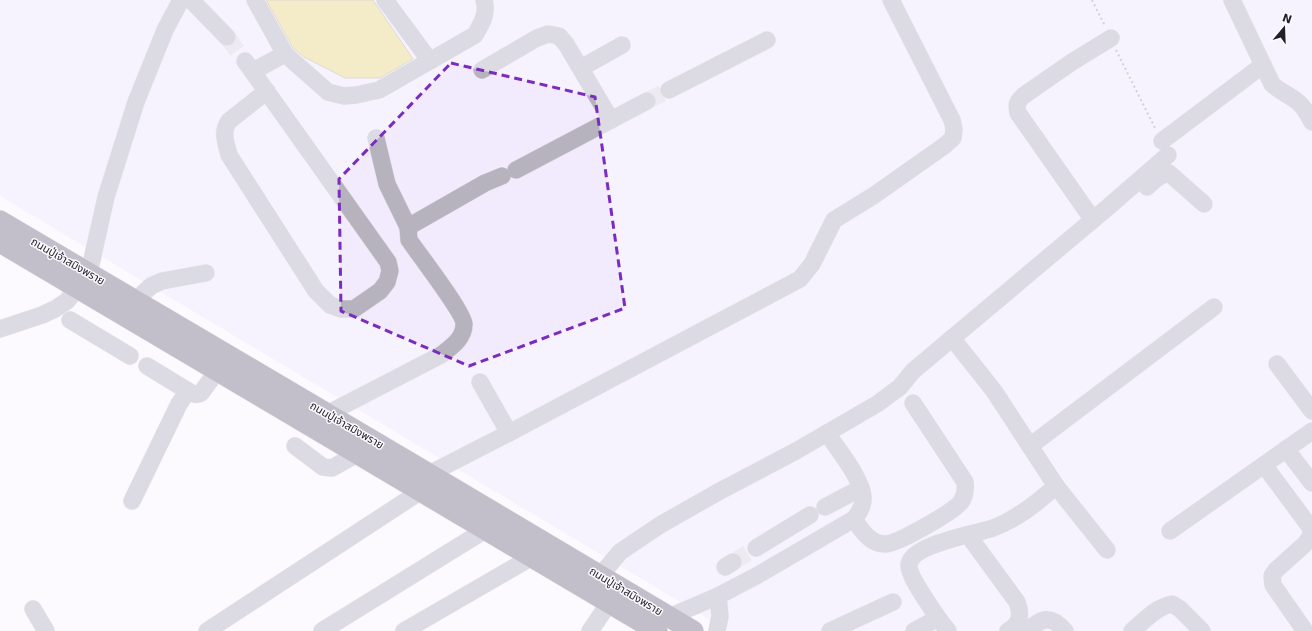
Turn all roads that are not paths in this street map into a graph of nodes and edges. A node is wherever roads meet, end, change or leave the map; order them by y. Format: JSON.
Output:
{"nodes":[{"id":1,"x":255,"y":0,"type":"edge"},
{"id":2,"x":385,"y":0,"type":"edge"},
{"id":3,"x":484,"y":0,"type":"edge"},
{"id":4,"x":891,"y":0,"type":"edge"},
{"id":5,"x":1232,"y":0,"type":"edge"},
{"id":6,"x":200,"y":3,"type":"edge"},
{"id":7,"x":175,"y":5,"type":"edge"},
{"id":8,"x":227,"y":37,"type":"tunnel mouth"},
{"id":9,"x":1111,"y":38,"type":"road end"},
{"id":10,"x":767,"y":40,"type":"dead end"},
{"id":11,"x":622,"y":45,"type":"dead end"},
{"id":12,"x":285,"y":54,"type":"junction"},
{"id":13,"x":430,"y":61,"type":"junction"},
{"id":14,"x":1263,"y":65,"type":"junction"},
{"id":15,"x":580,"y":68,"type":"junction"},
{"id":16,"x":482,"y":70,"type":"dead end"},
{"id":17,"x":669,"y":90,"type":"tunnel mouth"},
{"id":18,"x":267,"y":91,"type":"junction"},
{"id":19,"x":647,"y":101,"type":"tunnel mouth"},
{"id":20,"x":611,"y":120,"type":"junction"},
{"id":21,"x":1312,"y":122,"type":"edge"},
{"id":22,"x":376,"y":138,"type":"dead end"},
{"id":23,"x":1166,"y":159,"type":"junction"},
{"id":24,"x":1139,"y":194,"type":"dead end"},
{"id":25,"x":1204,"y":204,"type":"dead end"},
{"id":26,"x":1094,"y":220,"type":"junction"},
{"id":27,"x":0,"y":221,"type":"edge"},
{"id":28,"x":408,"y":227,"type":"junction"},
{"id":29,"x":0,"y":242,"type":"edge"},
{"id":30,"x":206,"y":273,"type":"dead end"},
{"id":31,"x":84,"y":280,"type":"junction"},
{"id":32,"x":135,"y":300,"type":"junction"},
{"id":33,"x":1214,"y":307,"type":"dead end"},
{"id":34,"x":70,"y":320,"type":"dead end"},
{"id":35,"x":0,"y":329,"type":"edge"},
{"id":36,"x":952,"y":338,"type":"junction"},
{"id":37,"x":130,"y":356,"type":"dead end"},
{"id":38,"x":1277,"y":364,"type":"dead end"},
{"id":39,"x":148,"y":366,"type":"dead end"},
{"id":40,"x":217,"y":371,"type":"junction"},
{"id":41,"x":480,"y":382,"type":"dead end"},
{"id":42,"x":188,"y":391,"type":"junction"},
{"id":43,"x":913,"y":403,"type":"dead end"},
{"id":44,"x":1312,"y":410,"type":"edge"},
{"id":45,"x":327,"y":414,"type":"junction"},
{"id":46,"x":1312,"y":431,"type":"edge"},
{"id":47,"x":827,"y":433,"type":"junction"},
{"id":48,"x":509,"y":434,"type":"junction"},
{"id":49,"x":294,"y":446,"type":"dead end"},
{"id":50,"x":1030,"y":446,"type":"junction"},
{"id":51,"x":1286,"y":449,"type":"junction"},
{"id":52,"x":357,"y":454,"type":"junction"},
{"id":53,"x":1264,"y":465,"type":"junction"},
{"id":54,"x":425,"y":482,"type":"junction"},
{"id":55,"x":1312,"y":482,"type":"edge"},
{"id":56,"x":1056,"y":486,"type":"junction"},
{"id":57,"x":861,"y":488,"type":"junction"},
{"id":58,"x":132,"y":501,"type":"dead end"},
{"id":59,"x":854,"y":519,"type":"junction"},
{"id":60,"x":485,"y":530,"type":"junction"},
{"id":61,"x":1170,"y":531,"type":"dead end"},
{"id":62,"x":968,"y":535,"type":"junction"},
{"id":63,"x":756,"y":548,"type":"tunnel mouth"},
{"id":64,"x":1107,"y":550,"type":"dead end"},
{"id":65,"x":532,"y":557,"type":"junction"},
{"id":66,"x":595,"y":583,"type":"junction"},
{"id":67,"x":718,"y":596,"type":"junction"},
{"id":68,"x":893,"y":602,"type":"dead end"},
{"id":69,"x":609,"y":603,"type":"junction"},
{"id":70,"x":33,"y":609,"type":"dead end"},
{"id":71,"x":663,"y":624,"type":"edge"},
{"id":72,"x":943,"y":624,"type":"edge"},
{"id":73,"x":46,"y":631,"type":"edge"},
{"id":74,"x":207,"y":631,"type":"edge"},
{"id":75,"x":322,"y":631,"type":"edge"},
{"id":76,"x":404,"y":631,"type":"edge"},
{"id":77,"x":590,"y":631,"type":"edge"},
{"id":78,"x":693,"y":631,"type":"edge"},
{"id":79,"x":717,"y":631,"type":"edge"},
{"id":80,"x":830,"y":631,"type":"edge"},
{"id":81,"x":914,"y":631,"type":"edge"},
{"id":82,"x":1008,"y":631,"type":"edge"},
{"id":83,"x":1026,"y":631,"type":"edge"},
{"id":84,"x":1065,"y":631,"type":"edge"},
{"id":85,"x":1132,"y":631,"type":"edge"},
{"id":86,"x":1202,"y":631,"type":"edge"},
{"id":87,"x":1305,"y":631,"type":"edge"}],
"edges":[{"from":1,"to":12,"type":"street"},
{"from":2,"to":13,"type":"street"},
{"from":3,"to":13,"type":"street"},
{"from":4,"to":48,"type":"street"},
{"from":5,"to":14,"type":"street"},
{"from":6,"to":8,"type":"street"},
{"from":7,"to":31,"type":"street"},
{"from":9,"to":26,"type":"street"},
{"from":10,"to":17,"type":"street"},
{"from":11,"to":15,"type":"street"},
{"from":12,"to":13,"type":"street"},
{"from":12,"to":18,"type":"street"},
{"from":14,"to":21,"type":"street"},
{"from":14,"to":23,"type":"street"},
{"from":15,"to":16,"type":"street"},
{"from":15,"to":20,"type":"street"},
{"from":18,"to":18,"type":"street"},
{"from":19,"to":20,"type":"street"},
{"from":20,"to":28,"type":"street"},
{"from":22,"to":28,"type":"street"},
{"from":23,"to":24,"type":"street"},
{"from":23,"to":25,"type":"street"},
{"from":23,"to":26,"type":"street"},
{"from":26,"to":36,"type":"street"},
{"from":27,"to":31,"type":"main road","name":"ถนนปู่เจ้าสมิงพราย"},
{"from":28,"to":45,"type":"street"},
{"from":29,"to":31,"type":"main road","name":"ถนนปู่เจ้าสมิงพราย"},
{"from":30,"to":32,"type":"street"},
{"from":31,"to":32,"type":"main road","name":"ถนนปู่เจ้าสมิงพราย"},
{"from":31,"to":35,"type":"street"},
{"from":31,"to":40,"type":"main road","name":"ถนนปู่เจ้าสมิงพราย"},
{"from":32,"to":45,"type":"main road","name":"ถนนปู่เจ้าสมิงพราย"},
{"from":33,"to":50,"type":"street"},
{"from":34,"to":37,"type":"street"},
{"from":36,"to":47,"type":"street"},
{"from":36,"to":50,"type":"street"},
{"from":38,"to":44,"type":"street"},
{"from":39,"to":42,"type":"street"},
{"from":40,"to":42,"type":"street"},
{"from":40,"to":52,"type":"main road","name":"ถนนปู่เจ้าสมิงพราย"},
{"from":41,"to":48,"type":"street"},
{"from":42,"to":58,"type":"street"},
{"from":43,"to":59,"type":"street"},
{"from":45,"to":54,"type":"main road","name":"ถนนปู่เจ้าสมิงพราย"},
{"from":46,"to":51,"type":"street"},
{"from":47,"to":57,"type":"street"},
{"from":47,"to":66,"type":"street"},
{"from":48,"to":54,"type":"street"},
{"from":49,"to":52,"type":"street"},
{"from":50,"to":56,"type":"street"},
{"from":51,"to":53,"type":"street"},
{"from":51,"to":55,"type":"street"},
{"from":52,"to":54,"type":"main road","name":"ถนนปู่เจ้าสมิงพราย"},
{"from":53,"to":61,"type":"street"},
{"from":53,"to":87,"type":"street"},
{"from":54,"to":60,"type":"main road","name":"ถนนปู่เจ้าสมิงพราย"},
{"from":54,"to":66,"type":"main road","name":"ถนนปู่เจ้าสมิงพราย"},
{"from":54,"to":74,"type":"street"},
{"from":56,"to":62,"type":"street"},
{"from":56,"to":64,"type":"street"},
{"from":57,"to":59,"type":"street"},
{"from":57,"to":63,"type":"street"},
{"from":59,"to":67,"type":"street"},
{"from":60,"to":65,"type":"main road","name":"ถนนปู่เจ้าสมิงพราย"},
{"from":60,"to":75,"type":"street"},
{"from":62,"to":72,"type":"street"},
{"from":62,"to":82,"type":"street"},
{"from":65,"to":66,"type":"main road","name":"ถนนปู่เจ้าสมิงพราย"},
{"from":65,"to":76,"type":"street"},
{"from":66,"to":69,"type":"main road","name":"ถนนปู่เจ้าสมิงพราย"},
{"from":66,"to":71,"type":"main road","name":"ถนนปู่เจ้าสมิงพราย"},
{"from":67,"to":71,"type":"street"},
{"from":67,"to":79,"type":"street"},
{"from":68,"to":80,"type":"street"},
{"from":69,"to":71,"type":"main road","name":"ถนนปู่เจ้าสมิงพราย"},
{"from":69,"to":77,"type":"street"},
{"from":70,"to":73,"type":"street"},
{"from":71,"to":78,"type":"main road","name":"ถนนปู่เจ้าสมิงพราย"},
{"from":72,"to":81,"type":"street"},
{"from":83,"to":84,"type":"street"},
{"from":85,"to":86,"type":"street"}]}
